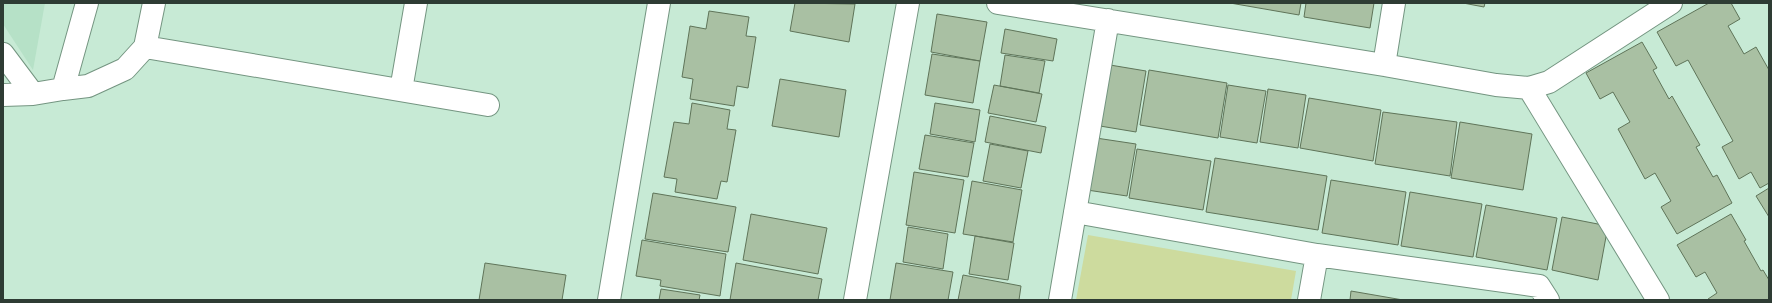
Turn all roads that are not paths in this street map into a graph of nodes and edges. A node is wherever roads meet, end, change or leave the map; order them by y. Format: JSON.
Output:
{"nodes":[{"id":1,"x":87,"y":3,"type":"edge"},
{"id":2,"x":154,"y":3,"type":"edge"},
{"id":3,"x":416,"y":3,"type":"edge"},
{"id":4,"x":659,"y":3,"type":"edge"},
{"id":5,"x":908,"y":3,"type":"edge"},
{"id":6,"x":998,"y":3,"type":"edge"},
{"id":7,"x":1394,"y":3,"type":"edge"},
{"id":8,"x":1671,"y":3,"type":"edge"},
{"id":9,"x":1108,"y":20,"type":"junction"},
{"id":10,"x":145,"y":47,"type":"junction"},
{"id":11,"x":3,"y":54,"type":"edge"},
{"id":12,"x":1384,"y":65,"type":"junction"},
{"id":13,"x":1529,"y":88,"type":"junction"},
{"id":14,"x":63,"y":89,"type":"junction"},
{"id":15,"x":401,"y":90,"type":"junction"},
{"id":16,"x":33,"y":94,"type":"junction"},
{"id":17,"x":3,"y":95,"type":"edge"},
{"id":18,"x":488,"y":105,"type":"dead end"},
{"id":19,"x":1075,"y":212,"type":"junction"},
{"id":20,"x":1317,"y":255,"type":"junction"},
{"id":21,"x":609,"y":300,"type":"edge"},
{"id":22,"x":855,"y":300,"type":"edge"},
{"id":23,"x":1060,"y":300,"type":"edge"},
{"id":24,"x":1309,"y":300,"type":"edge"},
{"id":25,"x":1548,"y":300,"type":"edge"},
{"id":26,"x":1658,"y":300,"type":"edge"}],
"edges":[{"from":1,"to":14,"type":"street"},
{"from":2,"to":10,"type":"street"},
{"from":3,"to":15,"type":"street"},
{"from":4,"to":21,"type":"street"},
{"from":5,"to":22,"type":"street"},
{"from":6,"to":9,"type":"street"},
{"from":7,"to":12,"type":"street"},
{"from":8,"to":13,"type":"street"},
{"from":9,"to":12,"type":"street"},
{"from":9,"to":19,"type":"street"},
{"from":10,"to":14,"type":"street"},
{"from":10,"to":15,"type":"street"},
{"from":11,"to":16,"type":"street"},
{"from":12,"to":13,"type":"street"},
{"from":13,"to":26,"type":"street"},
{"from":14,"to":16,"type":"street"},
{"from":15,"to":18,"type":"street"},
{"from":16,"to":17,"type":"street"},
{"from":19,"to":20,"type":"street"},
{"from":19,"to":23,"type":"street"},
{"from":20,"to":24,"type":"street"},
{"from":20,"to":25,"type":"street"}]}
